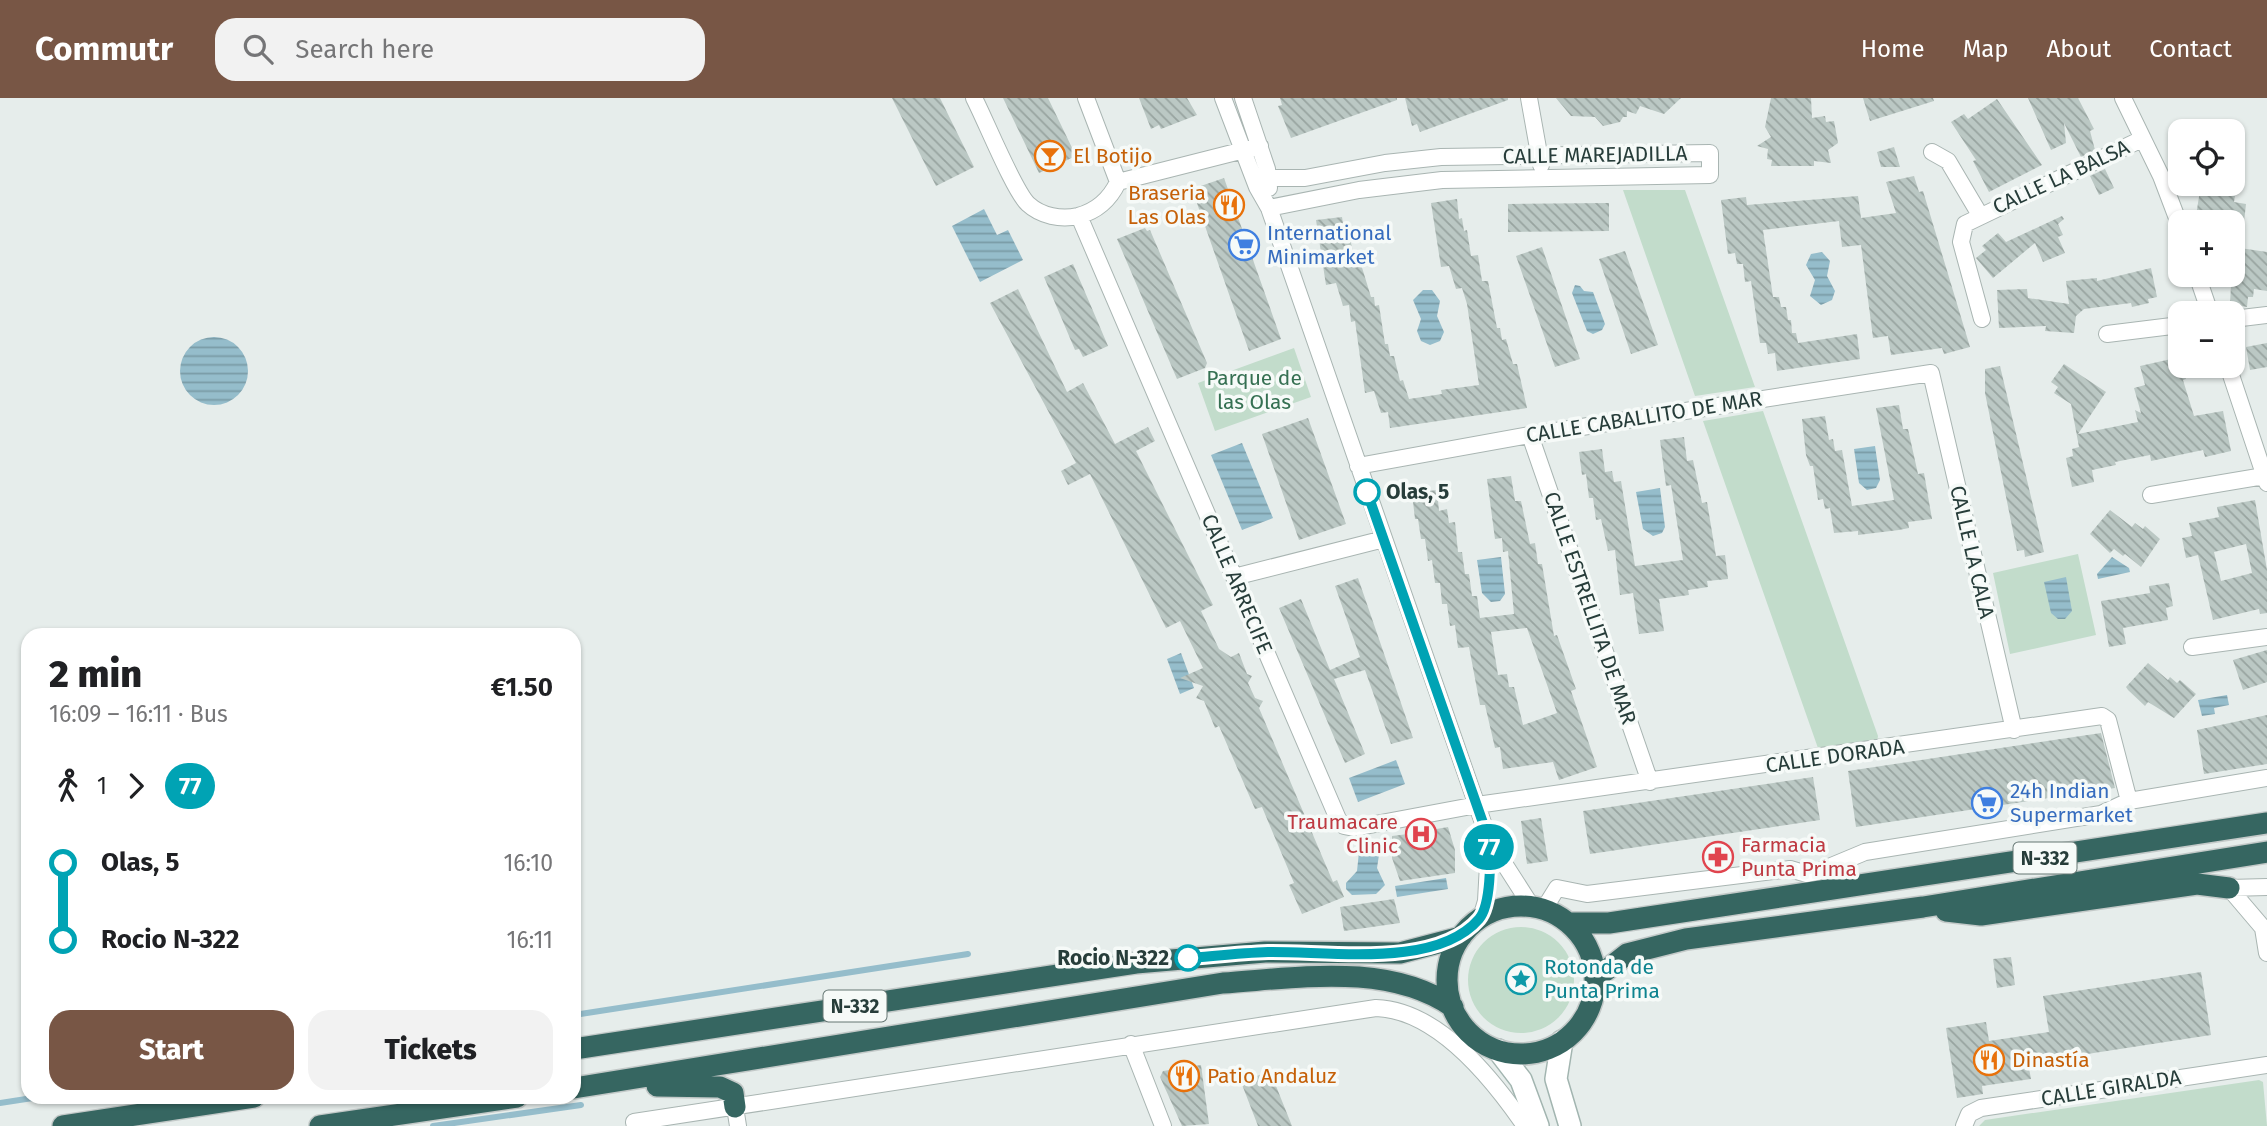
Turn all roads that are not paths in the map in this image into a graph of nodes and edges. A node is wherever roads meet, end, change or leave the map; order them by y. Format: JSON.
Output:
{"nodes":[{"id":1,"x":974,"y":98,"type":"edge"},
{"id":2,"x":1086,"y":98,"type":"edge"},
{"id":3,"x":1223,"y":98,"type":"edge"},
{"id":4,"x":1243,"y":98,"type":"edge"},
{"id":5,"x":1529,"y":98,"type":"edge"},
{"id":6,"x":2123,"y":98,"type":"edge"},
{"id":7,"x":2142,"y":139,"type":"junction"},
{"id":8,"x":1260,"y":146,"type":"junction"},
{"id":9,"x":1241,"y":151,"type":"junction"},
{"id":10,"x":1932,"y":152,"type":"dead end"},
{"id":11,"x":1541,"y":156,"type":"junction"},
{"id":12,"x":1269,"y":178,"type":"junction"},
{"id":13,"x":1543,"y":178,"type":"junction"},
{"id":14,"x":1118,"y":182,"type":"junction"},
{"id":15,"x":1269,"y":208,"type":"junction"},
{"id":16,"x":2174,"y":210,"type":"edge"},
{"id":17,"x":1980,"y":215,"type":"junction"},
{"id":18,"x":1079,"y":216,"type":"junction"},
{"id":19,"x":2267,"y":314,"type":"edge"},
{"id":20,"x":2245,"y":317,"type":"edge"},
{"id":21,"x":1982,"y":319,"type":"dead end"},
{"id":22,"x":2168,"y":326,"type":"edge"},
{"id":23,"x":2107,"y":334,"type":"dead end"},
{"id":24,"x":1931,"y":373,"type":"joint"},
{"id":25,"x":2232,"y":378,"type":"edge"},
{"id":26,"x":1530,"y":435,"type":"junction"},
{"id":27,"x":1358,"y":466,"type":"junction"},
{"id":28,"x":2266,"y":479,"type":"edge"},
{"id":29,"x":2151,"y":495,"type":"dead end"},
{"id":30,"x":1384,"y":539,"type":"junction"},
{"id":31,"x":1234,"y":577,"type":"junction"},
{"id":32,"x":2267,"y":636,"type":"edge"},
{"id":33,"x":2192,"y":647,"type":"dead end"},
{"id":34,"x":2014,"y":730,"type":"junction"},
{"id":35,"x":2267,"y":778,"type":"edge"},
{"id":36,"x":1650,"y":782,"type":"junction"},
{"id":37,"x":2129,"y":801,"type":"junction"},
{"id":38,"x":1477,"y":805,"type":"junction"},
{"id":39,"x":2267,"y":821,"type":"edge"},
{"id":40,"x":1489,"y":840,"type":"junction"},
{"id":41,"x":2267,"y":852,"type":"edge"},
{"id":42,"x":2267,"y":887,"type":"edge"},
{"id":43,"x":2229,"y":888,"type":"junction"},
{"id":44,"x":1923,"y":907,"type":"junction"},
{"id":45,"x":1538,"y":908,"type":"junction"},
{"id":46,"x":1481,"y":918,"type":"junction"},
{"id":47,"x":2265,"y":922,"type":"edge"},
{"id":48,"x":1569,"y":923,"type":"junction"},
{"id":49,"x":1461,"y":937,"type":"junction"},
{"id":50,"x":2267,"y":953,"type":"edge"},
{"id":51,"x":1595,"y":979,"type":"junction"},
{"id":52,"x":1453,"y":1007,"type":"junction"},
{"id":53,"x":1562,"y":1041,"type":"junction"},
{"id":54,"x":1131,"y":1044,"type":"junction"},
{"id":55,"x":581,"y":1048,"type":"edge"},
{"id":56,"x":1498,"y":1050,"type":"junction"},
{"id":57,"x":2267,"y":1065,"type":"edge"},
{"id":58,"x":581,"y":1087,"type":"edge"},
{"id":59,"x":581,"y":1087,"type":"edge"},
{"id":60,"x":208,"y":1104,"type":"edge"},
{"id":61,"x":469,"y":1104,"type":"edge"},
{"id":62,"x":737,"y":1117,"type":"edge"},
{"id":63,"x":63,"y":1126,"type":"edge"},
{"id":64,"x":320,"y":1126,"type":"edge"},
{"id":65,"x":635,"y":1126,"type":"edge"},
{"id":66,"x":1163,"y":1126,"type":"edge"},
{"id":67,"x":1525,"y":1126,"type":"edge"},
{"id":68,"x":1538,"y":1126,"type":"edge"},
{"id":69,"x":1570,"y":1126,"type":"edge"},
{"id":70,"x":1964,"y":1126,"type":"edge"}],
"edges":[{"from":1,"to":18,"type":"street"},
{"from":2,"to":14,"type":"street"},
{"from":3,"to":9,"type":"street"},
{"from":4,"to":8,"type":"street"},
{"from":5,"to":11,"type":"street"},
{"from":6,"to":7,"type":"street"},
{"from":7,"to":16,"type":"street"},
{"from":7,"to":17,"type":"street","name":"CALLE LA BALSA"},
{"from":8,"to":9,"type":"street"},
{"from":8,"to":12,"type":"street"},
{"from":9,"to":14,"type":"street"},
{"from":9,"to":15,"type":"street"},
{"from":10,"to":17,"type":"street","name":"CALLE LA BALSA"},
{"from":11,"to":12,"type":"street","name":"CALLE MAREJADILLA"},
{"from":11,"to":13,"type":"street"},
{"from":11,"to":13,"type":"street","name":"CALLE MAREJADILLA"},
{"from":12,"to":15,"type":"street"},
{"from":13,"to":15,"type":"street","name":"CALLE MAREJADILLA"},
{"from":14,"to":18,"type":"street"},
{"from":15,"to":27,"type":"street"},
{"from":17,"to":21,"type":"street","name":"CALLE LA BALSA"},
{"from":18,"to":31,"type":"street","name":"CALLE ARRECIFE"},
{"from":19,"to":20,"type":"street"},
{"from":22,"to":23,"type":"street"},
{"from":24,"to":26,"type":"street","name":"CALLE CABALLITO DE MAR"},
{"from":24,"to":34,"type":"street","name":"CALLE LA CALA"},
{"from":25,"to":28,"type":"street"},
{"from":26,"to":27,"type":"street","name":"CALLE CABALLITO DE MAR"},
{"from":26,"to":36,"type":"street","name":"CALLE ESTRELLITA DE MAR"},
{"from":27,"to":30,"type":"street"},
{"from":28,"to":29,"type":"street"},
{"from":30,"to":31,"type":"street"},
{"from":30,"to":38,"type":"street"},
{"from":31,"to":38,"type":"street","name":"CALLE ARRECIFE"},
{"from":32,"to":33,"type":"street"},
{"from":34,"to":36,"type":"street","name":"CALLE DORADA"},
{"from":34,"to":37,"type":"street","name":"CALLE DORADA"},
{"from":35,"to":37,"type":"street"},
{"from":36,"to":38,"type":"street","name":"CALLE DORADA"},
{"from":37,"to":45,"type":"street"},
{"from":38,"to":40,"type":"street"},
{"from":39,"to":48,"type":"highway","number":"N-332"},
{"from":40,"to":45,"type":"street"},
{"from":40,"to":46,"type":"street"},
{"from":41,"to":44,"type":"highway","number":"N-332"},
{"from":42,"to":43,"type":"street"},
{"from":43,"to":44,"type":"highway"},
{"from":43,"to":47,"type":"street"},
{"from":44,"to":51,"type":"highway","number":"N-332"},
{"from":45,"to":46,"type":"highway","number":"N-332"},
{"from":45,"to":48,"type":"highway","number":"N-332"},
{"from":46,"to":49,"type":"highway","number":"N-332"},
{"from":47,"to":50,"type":"street"},
{"from":48,"to":51,"type":"highway","number":"N-332"},
{"from":49,"to":52,"type":"highway","number":"N-332"},
{"from":49,"to":55,"type":"highway","number":"N-332"},
{"from":51,"to":53,"type":"highway","number":"N-332"},
{"from":52,"to":56,"type":"highway","number":"N-332"},
{"from":52,"to":58,"type":"highway","number":"N-332"},
{"from":53,"to":56,"type":"highway","number":"N-332"},
{"from":53,"to":69,"type":"street"},
{"from":54,"to":62,"type":"street"},
{"from":54,"to":66,"type":"street"},
{"from":54,"to":67,"type":"street"},
{"from":56,"to":68,"type":"street"},
{"from":57,"to":70,"type":"street","name":"CALLE GIRALDA"},
{"from":59,"to":62,"type":"highway"},
{"from":60,"to":63,"type":"highway"},
{"from":61,"to":64,"type":"highway"},
{"from":62,"to":65,"type":"street"}]}
